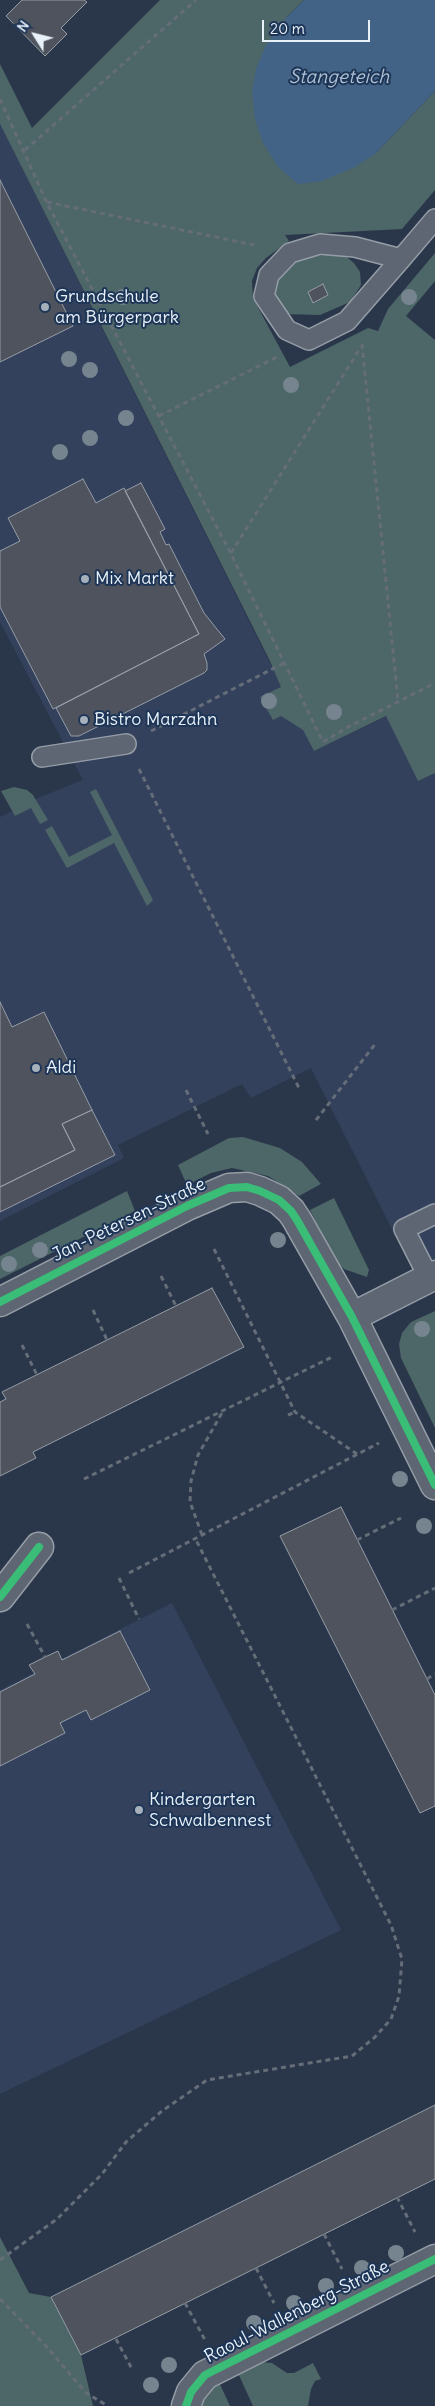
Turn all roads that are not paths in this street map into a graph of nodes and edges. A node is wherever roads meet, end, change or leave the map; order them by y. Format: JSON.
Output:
{"nodes":[{"id":1,"x":435,"y":219,"type":"edge"},
{"id":2,"x":401,"y":259,"type":"junction"},
{"id":3,"x":126,"y":744,"type":"road end"},
{"id":4,"x":42,"y":757,"type":"dead end"},
{"id":5,"x":435,"y":1214,"type":"edge"},
{"id":6,"x":432,"y":1277,"type":"edge"},
{"id":7,"x":0,"y":1302,"type":"edge"},
{"id":8,"x":352,"y":1317,"type":"junction"},
{"id":9,"x":435,"y":1485,"type":"edge"},
{"id":10,"x":39,"y":1547,"type":"dead end"},
{"id":11,"x":0,"y":1597,"type":"edge"},
{"id":12,"x":432,"y":2260,"type":"edge"},
{"id":13,"x":186,"y":2406,"type":"edge"}],
"edges":[{"from":1,"to":2,"type":"lane"},
{"from":2,"to":2,"type":"lane"},
{"from":3,"to":4,"type":"lane"},
{"from":5,"to":6,"type":"lane"},
{"from":6,"to":8,"type":"street"},
{"from":7,"to":8,"type":"street","name":"Jan-Petersen-Straße"},
{"from":8,"to":9,"type":"street","name":"Jan-Petersen-Straße"},
{"from":10,"to":11,"type":"street"},
{"from":12,"to":13,"type":"street","name":"Raoul-Wallenberg-Straße"}]}
